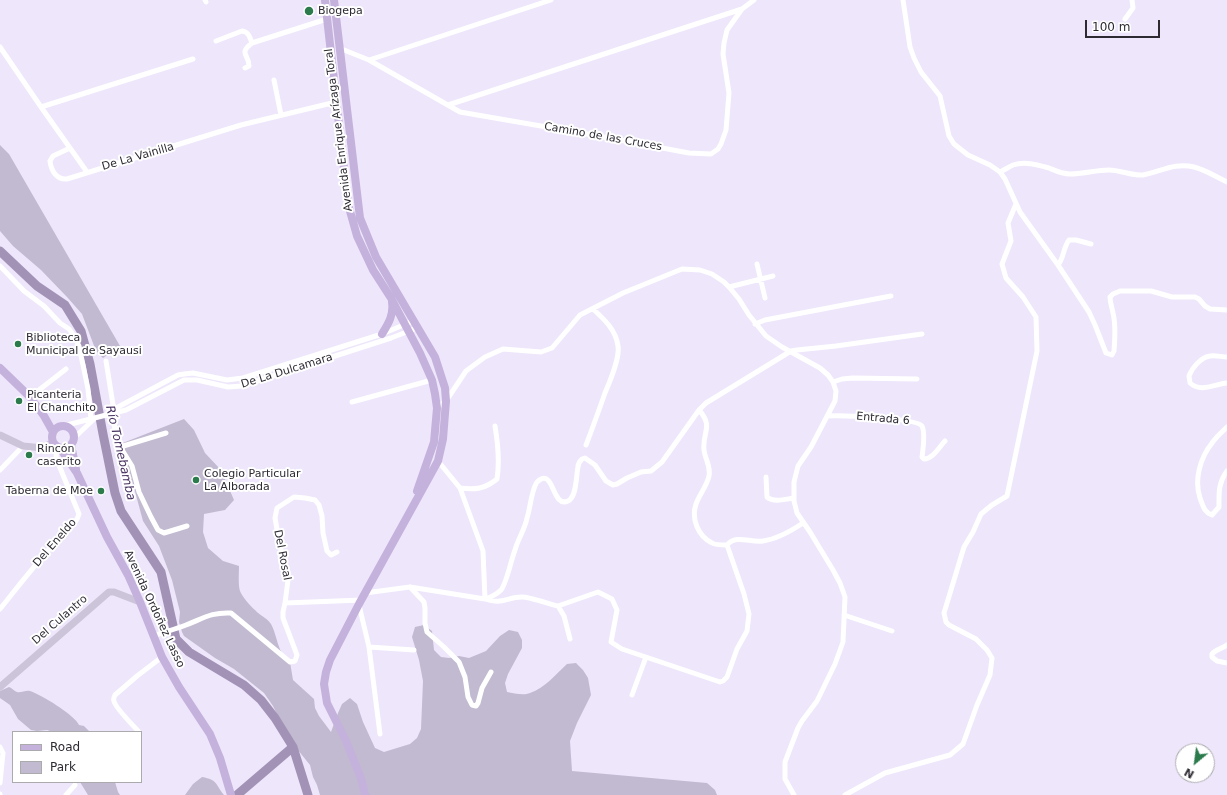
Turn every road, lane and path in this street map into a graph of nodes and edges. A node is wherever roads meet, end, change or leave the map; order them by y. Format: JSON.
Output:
{"nodes":[{"id":1,"x":325,"y":0,"type":"edge"},
{"id":2,"x":334,"y":0,"type":"edge"},
{"id":3,"x":551,"y":0,"type":"edge"},
{"id":4,"x":754,"y":0,"type":"edge"},
{"id":5,"x":903,"y":0,"type":"edge"},
{"id":6,"x":1132,"y":0,"type":"edge"},
{"id":7,"x":742,"y":9,"type":"junction"},
{"id":8,"x":327,"y":19,"type":"junction"},
{"id":9,"x":1125,"y":19,"type":"dead end"},
{"id":10,"x":216,"y":41,"type":"dead end"},
{"id":11,"x":252,"y":43,"type":"junction"},
{"id":12,"x":0,"y":47,"type":"edge"},
{"id":13,"x":330,"y":47,"type":"junction"},
{"id":14,"x":341,"y":48,"type":"junction"},
{"id":15,"x":2,"y":53,"type":"edge"},
{"id":16,"x":192,"y":59,"type":"dead end"},
{"id":17,"x":369,"y":60,"type":"junction"},
{"id":18,"x":245,"y":68,"type":"dead end"},
{"id":19,"x":274,"y":80,"type":"dead end"},
{"id":20,"x":336,"y":102,"type":"junction"},
{"id":21,"x":448,"y":105,"type":"junction"},
{"id":22,"x":41,"y":107,"type":"junction"},
{"id":23,"x":281,"y":115,"type":"junction"},
{"id":24,"x":70,"y":148,"type":"junction"},
{"id":25,"x":87,"y":172,"type":"junction"},
{"id":26,"x":1000,"y":172,"type":"junction"},
{"id":27,"x":1227,"y":182,"type":"edge"},
{"id":28,"x":1016,"y":204,"type":"junction"},
{"id":29,"x":1091,"y":244,"type":"dead end"},
{"id":30,"x":758,"y":264,"type":"dead end"},
{"id":31,"x":1058,"y":264,"type":"junction"},
{"id":32,"x":0,"y":266,"type":"edge"},
{"id":33,"x":773,"y":276,"type":"dead end"},
{"id":34,"x":760,"y":279,"type":"junction"},
{"id":35,"x":729,"y":287,"type":"junction"},
{"id":36,"x":891,"y":296,"type":"dead end"},
{"id":37,"x":392,"y":298,"type":"junction"},
{"id":38,"x":765,"y":298,"type":"dead end"},
{"id":39,"x":593,"y":309,"type":"junction"},
{"id":40,"x":1227,"y":310,"type":"edge"},
{"id":41,"x":755,"y":324,"type":"junction"},
{"id":42,"x":411,"y":326,"type":"junction"},
{"id":43,"x":382,"y":334,"type":"junction"},
{"id":44,"x":922,"y":334,"type":"dead end"},
{"id":45,"x":791,"y":351,"type":"junction"},
{"id":46,"x":1227,"y":357,"type":"edge"},
{"id":47,"x":106,"y":361,"type":"dead end"},
{"id":48,"x":0,"y":368,"type":"edge"},
{"id":49,"x":66,"y":369,"type":"dead end"},
{"id":50,"x":917,"y":379,"type":"dead end"},
{"id":51,"x":432,"y":380,"type":"junction"},
{"id":52,"x":833,"y":382,"type":"junction"},
{"id":53,"x":1227,"y":383,"type":"edge"},
{"id":54,"x":30,"y":397,"type":"junction"},
{"id":55,"x":446,"y":401,"type":"junction"},
{"id":56,"x":352,"y":402,"type":"dead end"},
{"id":57,"x":436,"y":408,"type":"junction"},
{"id":58,"x":699,"y":410,"type":"junction"},
{"id":59,"x":113,"y":413,"type":"junction"},
{"id":60,"x":44,"y":416,"type":"junction"},
{"id":61,"x":827,"y":416,"type":"junction"},
{"id":62,"x":93,"y":419,"type":"junction"},
{"id":63,"x":62,"y":426,"type":"junction"},
{"id":64,"x":495,"y":426,"type":"dead end"},
{"id":65,"x":1227,"y":427,"type":"edge"},
{"id":66,"x":53,"y":432,"type":"junction"},
{"id":67,"x":166,"y":433,"type":"dead end"},
{"id":68,"x":0,"y":435,"type":"edge"},
{"id":69,"x":945,"y":441,"type":"dead end"},
{"id":70,"x":72,"y":442,"type":"junction"},
{"id":71,"x":57,"y":445,"type":"junction"},
{"id":72,"x":586,"y":445,"type":"dead end"},
{"id":73,"x":23,"y":446,"type":"junction"},
{"id":74,"x":120,"y":447,"type":"junction"},
{"id":75,"x":438,"y":461,"type":"junction"},
{"id":76,"x":0,"y":470,"type":"edge"},
{"id":77,"x":1227,"y":471,"type":"edge"},
{"id":78,"x":77,"y":474,"type":"junction"},
{"id":79,"x":766,"y":477,"type":"dead end"},
{"id":80,"x":460,"y":488,"type":"junction"},
{"id":81,"x":794,"y":498,"type":"junction"},
{"id":82,"x":407,"y":516,"type":"junction"},
{"id":83,"x":803,"y":523,"type":"junction"},
{"id":84,"x":187,"y":526,"type":"dead end"},
{"id":85,"x":727,"y":545,"type":"junction"},
{"id":86,"x":337,"y":552,"type":"dead end"},
{"id":87,"x":410,"y":587,"type":"junction"},
{"id":88,"x":362,"y":599,"type":"junction"},
{"id":89,"x":485,"y":599,"type":"junction"},
{"id":90,"x":140,"y":602,"type":"junction"},
{"id":91,"x":285,"y":603,"type":"junction"},
{"id":92,"x":1,"y":605,"type":"edge"},
{"id":93,"x":558,"y":606,"type":"junction"},
{"id":94,"x":844,"y":615,"type":"junction"},
{"id":95,"x":892,"y":631,"type":"dead end"},
{"id":96,"x":153,"y":636,"type":"junction"},
{"id":97,"x":570,"y":639,"type":"dead end"},
{"id":98,"x":1227,"y":645,"type":"edge"},
{"id":99,"x":369,"y":647,"type":"junction"},
{"id":100,"x":414,"y":650,"type":"dead end"},
{"id":101,"x":162,"y":657,"type":"junction"},
{"id":102,"x":646,"y":657,"type":"junction"},
{"id":103,"x":1227,"y":663,"type":"edge"},
{"id":104,"x":491,"y":672,"type":"dead end"},
{"id":105,"x":0,"y":686,"type":"edge"},
{"id":106,"x":632,"y":695,"type":"dead end"},
{"id":107,"x":138,"y":731,"type":"edge"},
{"id":108,"x":380,"y":734,"type":"dead end"},
{"id":109,"x":0,"y":747,"type":"edge"},
{"id":110,"x":0,"y":783,"type":"edge"},
{"id":111,"x":75,"y":785,"type":"dead end"},
{"id":112,"x":231,"y":793,"type":"edge"},
{"id":113,"x":66,"y":795,"type":"edge"},
{"id":114,"x":365,"y":795,"type":"edge"},
{"id":115,"x":794,"y":795,"type":"edge"},
{"id":116,"x":845,"y":795,"type":"edge"}],
"edges":[{"from":1,"to":8,"type":"main road","name":"Avenida Enrique Arízaga Toral"},
{"from":2,"to":14,"type":"main road","name":"Avenida Enrique Arízaga Toral"},
{"from":3,"to":17,"type":"street"},
{"from":4,"to":7,"type":"street","name":"Camino de las Cruces"},
{"from":5,"to":26,"type":"street"},
{"from":6,"to":9,"type":"street"},
{"from":7,"to":21,"type":"street"},
{"from":7,"to":21,"type":"street","name":"Camino de las Cruces"},
{"from":8,"to":11,"type":"street"},
{"from":8,"to":13,"type":"main road","name":"Avenida Enrique Arízaga Toral"},
{"from":10,"to":11,"type":"street"},
{"from":11,"to":18,"type":"street"},
{"from":12,"to":15,"type":"street","name":"De La Vainilla"},
{"from":13,"to":14,"type":"street","name":"Camino de las Cruces"},
{"from":13,"to":20,"type":"main road","name":"Avenida Enrique Arízaga Toral"},
{"from":14,"to":17,"type":"street","name":"Camino de las Cruces"},
{"from":14,"to":42,"type":"main road","name":"Avenida Enrique Arízaga Toral"},
{"from":15,"to":22,"type":"street","name":"De La Vainilla"},
{"from":16,"to":22,"type":"street"},
{"from":17,"to":21,"type":"street","name":"Camino de las Cruces"},
{"from":19,"to":23,"type":"street"},
{"from":20,"to":23,"type":"street","name":"De La Vainilla"},
{"from":20,"to":37,"type":"main road","name":"Avenida Enrique Arízaga Toral"},
{"from":22,"to":24,"type":"street","name":"De La Vainilla"},
{"from":23,"to":25,"type":"street","name":"De La Vainilla"},
{"from":24,"to":25,"type":"street","name":"De La Vainilla"},
{"from":24,"to":25,"type":"street"},
{"from":26,"to":27,"type":"street"},
{"from":26,"to":28,"type":"street"},
{"from":28,"to":31,"type":"street"},
{"from":28,"to":116,"type":"street"},
{"from":29,"to":31,"type":"street"},
{"from":30,"to":34,"type":"street"},
{"from":31,"to":40,"type":"street"},
{"from":32,"to":62,"type":"street"},
{"from":33,"to":34,"type":"street"},
{"from":34,"to":35,"type":"street"},
{"from":34,"to":38,"type":"street"},
{"from":35,"to":39,"type":"street"},
{"from":35,"to":41,"type":"street"},
{"from":36,"to":41,"type":"street"},
{"from":37,"to":42,"type":"main road","name":"Avenida Enrique Arízaga Toral"},
{"from":37,"to":43,"type":"main road"},
{"from":39,"to":55,"type":"street"},
{"from":39,"to":72,"type":"street"},
{"from":41,"to":45,"type":"street"},
{"from":42,"to":43,"type":"street","name":"De La Dulcamara"},
{"from":42,"to":51,"type":"main road","name":"Avenida Enrique Arízaga Toral"},
{"from":42,"to":55,"type":"main road","name":"Avenida Enrique Arízaga Toral"},
{"from":42,"to":59,"type":"street","name":"De La Dulcamara"},
{"from":43,"to":59,"type":"street","name":"De La Dulcamara"},
{"from":44,"to":45,"type":"street"},
{"from":45,"to":52,"type":"street"},
{"from":45,"to":58,"type":"street"},
{"from":46,"to":53,"type":"street"},
{"from":47,"to":59,"type":"street"},
{"from":48,"to":54,"type":"main road"},
{"from":49,"to":54,"type":"street"},
{"from":50,"to":52,"type":"street"},
{"from":51,"to":56,"type":"street"},
{"from":51,"to":57,"type":"main road","name":"Avenida Enrique Arízaga Toral"},
{"from":52,"to":61,"type":"street"},
{"from":54,"to":60,"type":"main road"},
{"from":55,"to":57,"type":"street"},
{"from":55,"to":75,"type":"main road","name":"Avenida Enrique Arízaga Toral"},
{"from":57,"to":82,"type":"main road","name":"Avenida Enrique Arízaga Toral"},
{"from":58,"to":85,"type":"street"},
{"from":58,"to":89,"type":"street"},
{"from":59,"to":62,"type":"street","name":"De La Dulcamara"},
{"from":59,"to":74,"type":"street"},
{"from":60,"to":63,"type":"main road"},
{"from":60,"to":66,"type":"main road"},
{"from":61,"to":69,"type":"street","name":"Entrada 6"},
{"from":61,"to":81,"type":"street"},
{"from":62,"to":63,"type":"street","name":"De La Dulcamara"},
{"from":62,"to":70,"type":"street","name":"De La Dulcamara"},
{"from":63,"to":66,"type":"main road"},
{"from":63,"to":70,"type":"main road"},
{"from":64,"to":80,"type":"street"},
{"from":65,"to":77,"type":"street"},
{"from":66,"to":71,"type":"main road"},
{"from":67,"to":74,"type":"street"},
{"from":68,"to":73,"type":"street"},
{"from":70,"to":71,"type":"main road"},
{"from":70,"to":78,"type":"main road","name":"Avenida Ordoñez Lasso"},
{"from":71,"to":73,"type":"street"},
{"from":71,"to":78,"type":"main road","name":"Avenida Ordoñez Lasso"},
{"from":71,"to":92,"type":"street","name":"Del Eneldo"},
{"from":73,"to":76,"type":"street"},
{"from":74,"to":84,"type":"street"},
{"from":75,"to":80,"type":"street"},
{"from":75,"to":82,"type":"main road","name":"Avenida Enrique Arízaga Toral"},
{"from":78,"to":90,"type":"main road","name":"Avenida Ordoñez Lasso"},
{"from":79,"to":81,"type":"street"},
{"from":80,"to":89,"type":"street"},
{"from":81,"to":83,"type":"street"},
{"from":82,"to":88,"type":"main road","name":"Avenida Enrique Arízaga Toral"},
{"from":83,"to":85,"type":"street"},
{"from":83,"to":94,"type":"street"},
{"from":85,"to":102,"type":"street"},
{"from":86,"to":91,"type":"street","name":"Del Rosal"},
{"from":87,"to":88,"type":"street"},
{"from":87,"to":89,"type":"street"},
{"from":87,"to":104,"type":"street"},
{"from":88,"to":91,"type":"street"},
{"from":88,"to":99,"type":"street"},
{"from":88,"to":114,"type":"main road","name":"Avenida Enrique Arízaga Toral"},
{"from":89,"to":93,"type":"street"},
{"from":90,"to":96,"type":"main road","name":"Avenida Ordoñez Lasso"},
{"from":90,"to":105,"type":"street","name":"Del Culantro"},
{"from":91,"to":96,"type":"street","name":"Del Rosal"},
{"from":93,"to":97,"type":"street"},
{"from":93,"to":102,"type":"street"},
{"from":94,"to":95,"type":"street"},
{"from":94,"to":115,"type":"street"},
{"from":96,"to":101,"type":"main road","name":"Avenida Ordoñez Lasso"},
{"from":98,"to":103,"type":"street"},
{"from":99,"to":100,"type":"street"},
{"from":99,"to":108,"type":"street"},
{"from":101,"to":107,"type":"street"},
{"from":101,"to":112,"type":"main road","name":"Avenida Ordoñez Lasso"},
{"from":102,"to":106,"type":"street"},
{"from":109,"to":110,"type":"street"},
{"from":111,"to":113,"type":"street"}]}
